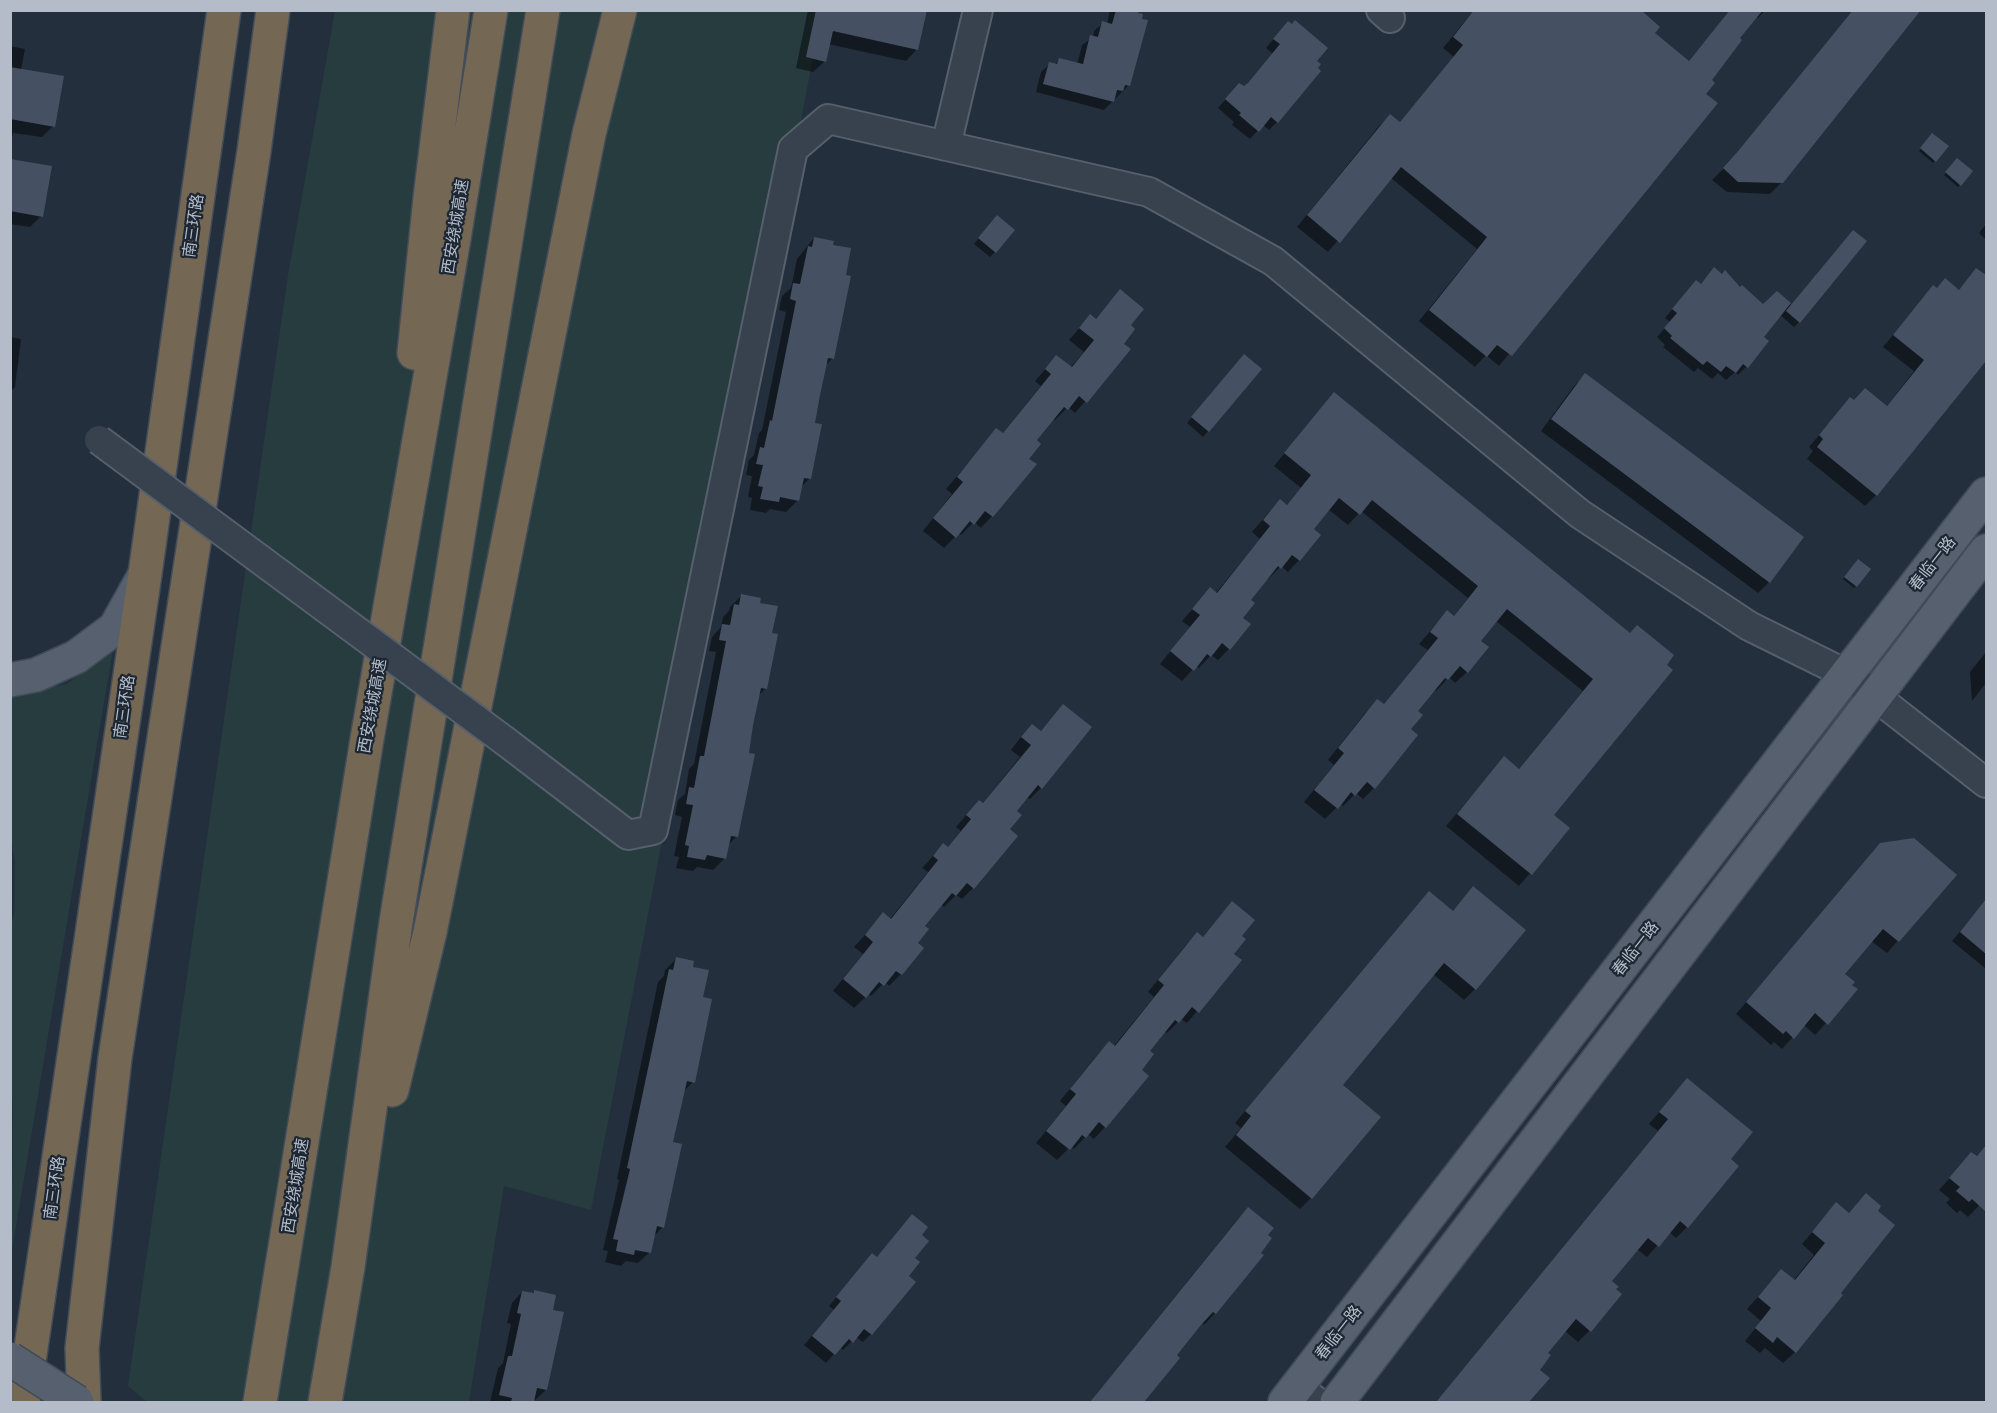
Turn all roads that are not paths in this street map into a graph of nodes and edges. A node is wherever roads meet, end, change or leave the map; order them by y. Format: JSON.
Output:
{"nodes":[{"id":1,"x":224,"y":10,"type":"edge"},
{"id":2,"x":273,"y":10,"type":"edge"},
{"id":3,"x":453,"y":10,"type":"edge"},
{"id":4,"x":491,"y":10,"type":"edge"},
{"id":5,"x":543,"y":10,"type":"edge"},
{"id":6,"x":610,"y":10,"type":"edge"},
{"id":7,"x":620,"y":10,"type":"edge"},
{"id":8,"x":978,"y":10,"type":"edge"},
{"id":9,"x":589,"y":134,"type":"junction"},
{"id":10,"x":946,"y":146,"type":"junction"},
{"id":11,"x":99,"y":440,"type":"dead end"},
{"id":12,"x":1986,"y":494,"type":"edge"},
{"id":13,"x":1986,"y":550,"type":"edge"},
{"id":14,"x":145,"y":574,"type":"junction"},
{"id":15,"x":387,"y":624,"type":"junction"},
{"id":16,"x":10,"y":655,"type":"edge"},
{"id":17,"x":76,"y":657,"type":"junction"},
{"id":18,"x":1848,"y":675,"type":"junction"},
{"id":19,"x":10,"y":680,"type":"edge"},
{"id":20,"x":1875,"y":696,"type":"junction"},
{"id":21,"x":1986,"y":783,"type":"edge"},
{"id":22,"x":348,"y":1267,"type":"junction"},
{"id":23,"x":10,"y":1359,"type":"edge"},
{"id":24,"x":10,"y":1371,"type":"edge"},
{"id":25,"x":1300,"y":1397,"type":"edge"},
{"id":26,"x":23,"y":1402,"type":"edge"},
{"id":27,"x":47,"y":1402,"type":"edge"},
{"id":28,"x":77,"y":1402,"type":"edge"},
{"id":29,"x":84,"y":1402,"type":"edge"},
{"id":30,"x":260,"y":1402,"type":"edge"},
{"id":31,"x":325,"y":1402,"type":"edge"},
{"id":32,"x":1337,"y":1402,"type":"edge"}],
"edges":[{"from":1,"to":14,"type":"highway","name":"南三环路"},
{"from":2,"to":29,"type":"highway"},
{"from":3,"to":15,"type":"highway"},
{"from":4,"to":15,"type":"highway","name":"西安绕城高速"},
{"from":5,"to":22,"type":"highway"},
{"from":6,"to":9,"type":"highway"},
{"from":7,"to":9,"type":"highway"},
{"from":8,"to":10,"type":"street"},
{"from":9,"to":22,"type":"highway"},
{"from":10,"to":11,"type":"street","bridge":true},
{"from":10,"to":18,"type":"street"},
{"from":12,"to":18,"type":"main road","name":"春临一路"},
{"from":13,"to":20,"type":"main road","name":"春临一路"},
{"from":14,"to":17,"type":"main road"},
{"from":14,"to":26,"type":"highway","name":"南三环路"},
{"from":15,"to":30,"type":"highway","name":"西安绕城高速"},
{"from":16,"to":17,"type":"main road"},
{"from":17,"to":19,"type":"main road"},
{"from":18,"to":20,"type":"street"},
{"from":18,"to":25,"type":"main road","name":"春临一路"},
{"from":20,"to":21,"type":"street"},
{"from":20,"to":32,"type":"main road","name":"春临一路"},
{"from":22,"to":31,"type":"highway"},
{"from":23,"to":28,"type":"main road","bridge":true},
{"from":24,"to":27,"type":"main road"}]}
